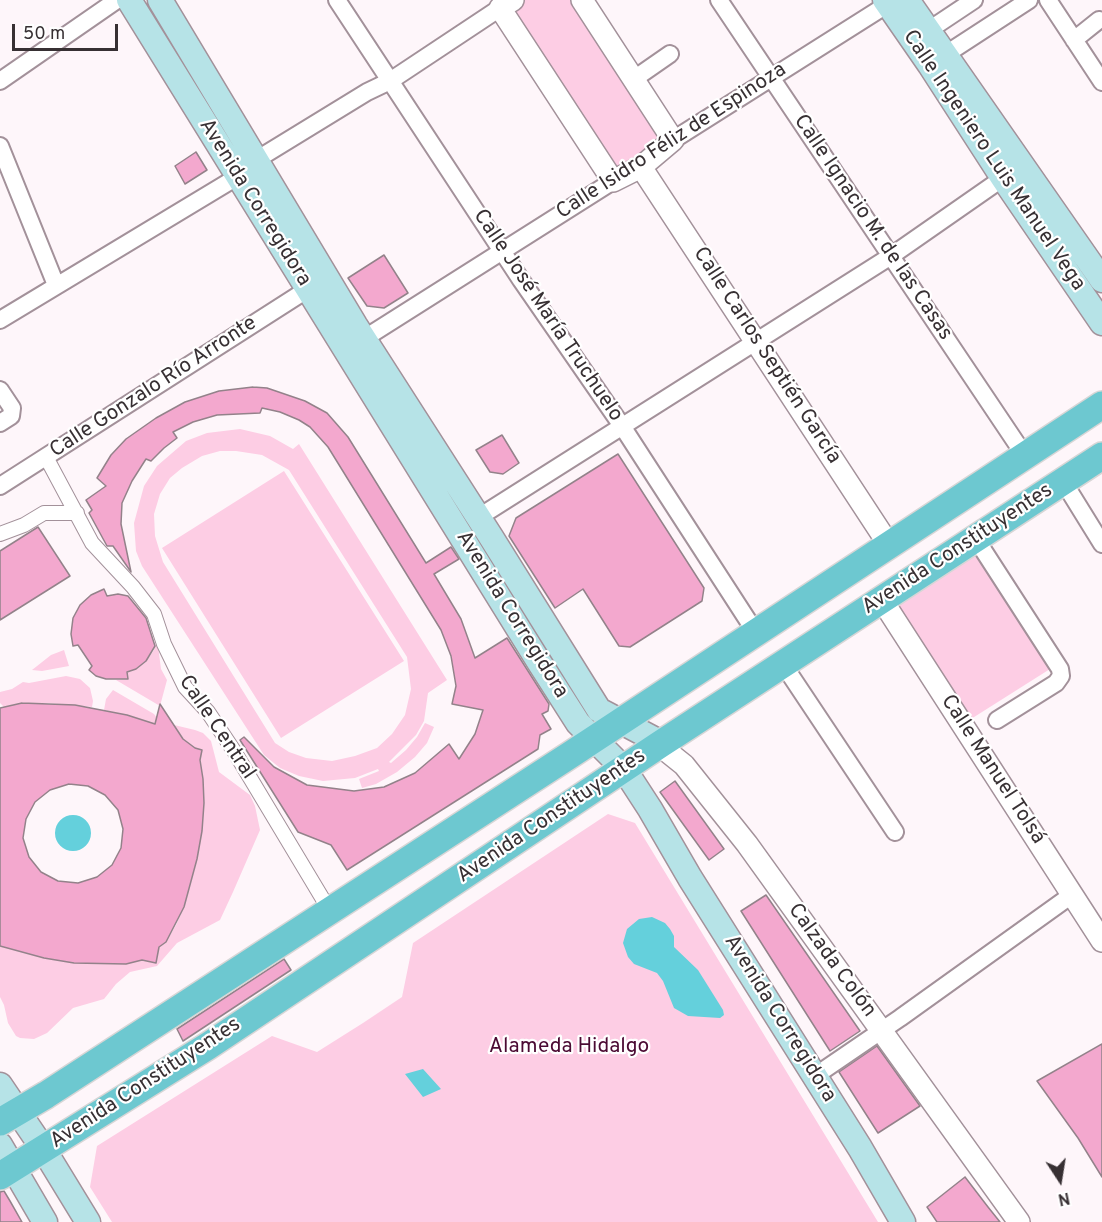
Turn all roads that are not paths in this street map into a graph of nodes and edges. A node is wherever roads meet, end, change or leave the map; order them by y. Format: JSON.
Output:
{"nodes":[{"id":1,"x":117,"y":0,"type":"edge"},
{"id":2,"x":129,"y":0,"type":"edge"},
{"id":3,"x":160,"y":0,"type":"edge"},
{"id":4,"x":337,"y":0,"type":"edge"},
{"id":5,"x":582,"y":0,"type":"edge"},
{"id":6,"x":719,"y":0,"type":"edge"},
{"id":7,"x":974,"y":0,"type":"edge"},
{"id":8,"x":1029,"y":0,"type":"edge"},
{"id":9,"x":1048,"y":0,"type":"edge"},
{"id":10,"x":893,"y":1,"type":"edge"},
{"id":11,"x":506,"y":4,"type":"edge"},
{"id":12,"x":1099,"y":20,"type":"dead end"},
{"id":13,"x":920,"y":36,"type":"junction"},
{"id":14,"x":1074,"y":39,"type":"junction"},
{"id":15,"x":670,"y":54,"type":"dead end"},
{"id":16,"x":938,"y":60,"type":"junction"},
{"id":17,"x":771,"y":78,"type":"junction"},
{"id":18,"x":634,"y":79,"type":"junction"},
{"id":19,"x":0,"y":81,"type":"edge"},
{"id":20,"x":390,"y":81,"type":"junction"},
{"id":21,"x":1102,"y":82,"type":"edge"},
{"id":22,"x":673,"y":140,"type":"junction"},
{"id":23,"x":0,"y":146,"type":"edge"},
{"id":24,"x":256,"y":160,"type":"junction"},
{"id":25,"x":641,"y":167,"type":"junction"},
{"id":26,"x":237,"y":177,"type":"junction"},
{"id":27,"x":1003,"y":178,"type":"junction"},
{"id":28,"x":613,"y":181,"type":"junction"},
{"id":29,"x":1061,"y":242,"type":"junction"},
{"id":30,"x":502,"y":251,"type":"junction"},
{"id":31,"x":891,"y":255,"type":"junction"},
{"id":32,"x":1102,"y":280,"type":"edge"},
{"id":33,"x":56,"y":285,"type":"junction"},
{"id":34,"x":308,"y":289,"type":"junction"},
{"id":35,"x":0,"y":320,"type":"edge"},
{"id":36,"x":1102,"y":323,"type":"edge"},
{"id":37,"x":365,"y":338,"type":"junction"},
{"id":38,"x":757,"y":341,"type":"junction"},
{"id":39,"x":0,"y":390,"type":"edge"},
{"id":40,"x":1102,"y":405,"type":"edge"},
{"id":41,"x":0,"y":423,"type":"edge"},
{"id":42,"x":622,"y":426,"type":"junction"},
{"id":43,"x":1025,"y":456,"type":"junction"},
{"id":44,"x":1102,"y":456,"type":"edge"},
{"id":45,"x":46,"y":457,"type":"junction"},
{"id":46,"x":1063,"y":482,"type":"junction"},
{"id":47,"x":0,"y":486,"type":"edge"},
{"id":48,"x":77,"y":513,"type":"junction"},
{"id":49,"x":479,"y":517,"type":"junction"},
{"id":50,"x":0,"y":534,"type":"edge"},
{"id":51,"x":976,"y":539,"type":"junction"},
{"id":52,"x":1102,"y":544,"type":"edge"},
{"id":53,"x":889,"y":545,"type":"junction"},
{"id":54,"x":882,"y":600,"type":"junction"},
{"id":55,"x":756,"y":633,"type":"junction"},
{"id":56,"x":783,"y":664,"type":"junction"},
{"id":57,"x":997,"y":720,"type":"dead end"},
{"id":58,"x":621,"y":721,"type":"junction"},
{"id":59,"x":594,"y":740,"type":"junction"},
{"id":60,"x":659,"y":745,"type":"junction"},
{"id":61,"x":624,"y":769,"type":"junction"},
{"id":62,"x":895,"y":832,"type":"dead end"},
{"id":63,"x":1072,"y":894,"type":"junction"},
{"id":64,"x":330,"y":910,"type":"junction"},
{"id":65,"x":1096,"y":917,"type":"edge"},
{"id":66,"x":1102,"y":941,"type":"edge"},
{"id":67,"x":882,"y":1031,"type":"junction"},
{"id":68,"x":815,"y":1076,"type":"junction"},
{"id":69,"x":0,"y":1085,"type":"edge"},
{"id":70,"x":9,"y":1117,"type":"edge"},
{"id":71,"x":0,"y":1145,"type":"edge"},
{"id":72,"x":44,"y":1150,"type":"junction"},
{"id":73,"x":7,"y":1172,"type":"edge"},
{"id":74,"x":45,"y":1222,"type":"edge"},
{"id":75,"x":88,"y":1222,"type":"edge"},
{"id":76,"x":903,"y":1222,"type":"edge"},
{"id":77,"x":1019,"y":1222,"type":"edge"}],
"edges":[{"from":1,"to":19,"type":"street"},
{"from":2,"to":26,"type":"main road","name":"Avenida Corregidora"},
{"from":3,"to":24,"type":"main road","name":"Avenida Corregidora"},
{"from":4,"to":20,"type":"street","name":"Calle José María Truchuelo"},
{"from":5,"to":18,"type":"street"},
{"from":6,"to":17,"type":"street","name":"Calle Ignacio M. de las Casas"},
{"from":7,"to":13,"type":"street"},
{"from":8,"to":16,"type":"street"},
{"from":9,"to":14,"type":"street"},
{"from":10,"to":13,"type":"main road","name":"Calle Ingeniero Luis Manuel Vega"},
{"from":10,"to":17,"type":"street","name":"Calle Isidro Féliz de Espinoza"},
{"from":11,"to":20,"type":"street"},
{"from":11,"to":28,"type":"street"},
{"from":12,"to":14,"type":"street"},
{"from":13,"to":16,"type":"main road","name":"Calle Ingeniero Luis Manuel Vega"},
{"from":14,"to":21,"type":"street"},
{"from":15,"to":18,"type":"street"},
{"from":16,"to":27,"type":"main road","name":"Calle Ingeniero Luis Manuel Vega"},
{"from":16,"to":29,"type":"main road","name":"Calle Ingeniero Luis Manuel Vega"},
{"from":17,"to":22,"type":"street","name":"Calle Isidro Féliz de Espinoza"},
{"from":17,"to":31,"type":"street","name":"Calle Ignacio M. de las Casas"},
{"from":18,"to":22,"type":"street"},
{"from":20,"to":24,"type":"street"},
{"from":20,"to":30,"type":"street","name":"Calle José María Truchuelo"},
{"from":22,"to":25,"type":"street","name":"Calle Isidro Féliz de Espinoza"},
{"from":23,"to":33,"type":"street"},
{"from":24,"to":37,"type":"main road","name":"Avenida Corregidora"},
{"from":25,"to":28,"type":"street","name":"Calle Isidro Féliz de Espinoza"},
{"from":25,"to":38,"type":"street","name":"Calle Carlos Septién García"},
{"from":26,"to":33,"type":"street"},
{"from":26,"to":34,"type":"main road","name":"Avenida Corregidora"},
{"from":27,"to":29,"type":"main road","name":"Calle Ingeniero Luis Manuel Vega"},
{"from":27,"to":31,"type":"street"},
{"from":28,"to":30,"type":"street","name":"Calle Isidro Féliz de Espinoza"},
{"from":29,"to":32,"type":"main road","name":"Calle Ingeniero Luis Manuel Vega"},
{"from":29,"to":36,"type":"main road","name":"Calle Ingeniero Luis Manuel Vega"},
{"from":30,"to":37,"type":"street","name":"Calle Isidro Féliz de Espinoza"},
{"from":30,"to":42,"type":"street","name":"Calle José María Truchuelo"},
{"from":31,"to":38,"type":"street"},
{"from":31,"to":43,"type":"street","name":"Calle Ignacio M. de las Casas"},
{"from":33,"to":35,"type":"street"},
{"from":34,"to":45,"type":"street","name":"Calle Gonzalo Río Arronte"},
{"from":34,"to":59,"type":"main road","name":"Avenida Corregidora"},
{"from":37,"to":49,"type":"main road","name":"Avenida Corregidora"},
{"from":38,"to":42,"type":"street"},
{"from":38,"to":53,"type":"street","name":"Calle Carlos Septién García"},
{"from":39,"to":41,"type":"street"},
{"from":40,"to":43,"type":"main road","name":"Avenida Constituyentes"},
{"from":42,"to":49,"type":"street"},
{"from":42,"to":55,"type":"street","name":"Calle José María Truchuelo"},
{"from":43,"to":53,"type":"main road","name":"Avenida Constituyentes"},
{"from":44,"to":46,"type":"main road","name":"Avenida Constituyentes"},
{"from":45,"to":47,"type":"street","name":"Calle Gonzalo Río Arronte"},
{"from":45,"to":48,"type":"street","name":"Calle Central"},
{"from":46,"to":51,"type":"main road","name":"Avenida Constituyentes"},
{"from":46,"to":52,"type":"street"},
{"from":48,"to":50,"type":"street"},
{"from":48,"to":64,"type":"street","name":"Calle Central"},
{"from":49,"to":58,"type":"main road","name":"Avenida Corregidora"},
{"from":51,"to":54,"type":"main road","name":"Avenida Constituyentes"},
{"from":51,"to":57,"type":"street"},
{"from":53,"to":55,"type":"main road","name":"Avenida Constituyentes"},
{"from":54,"to":56,"type":"main road","name":"Avenida Constituyentes"},
{"from":54,"to":63,"type":"street","name":"Calle Manuel Tolsá"},
{"from":55,"to":58,"type":"main road","name":"Avenida Constituyentes"},
{"from":56,"to":60,"type":"main road","name":"Avenida Constituyentes"},
{"from":56,"to":62,"type":"street"},
{"from":58,"to":59,"type":"main road","name":"Avenida Constituyentes"},
{"from":58,"to":60,"type":"main road","name":"Calzada Colón"},
{"from":59,"to":61,"type":"main road","name":"Avenida Corregidora"},
{"from":59,"to":64,"type":"main road","name":"Avenida Constituyentes"},
{"from":60,"to":61,"type":"main road","name":"Avenida Constituyentes"},
{"from":60,"to":67,"type":"street","name":"Calzada Colón"},
{"from":61,"to":68,"type":"main road","name":"Avenida Corregidora"},
{"from":61,"to":72,"type":"main road","name":"Avenida Constituyentes"},
{"from":63,"to":65,"type":"street","name":"Calle Manuel Tolsá"},
{"from":63,"to":67,"type":"street"},
{"from":64,"to":70,"type":"main road","name":"Avenida Constituyentes"},
{"from":65,"to":66,"type":"street","name":"Calle Manuel Tolsá"},
{"from":67,"to":68,"type":"street"},
{"from":67,"to":77,"type":"street","name":"Calzada Colón"},
{"from":68,"to":76,"type":"main road","name":"Avenida Corregidora"},
{"from":69,"to":70,"type":"main road"},
{"from":70,"to":72,"type":"main road"},
{"from":71,"to":73,"type":"main road"},
{"from":72,"to":73,"type":"main road","name":"Avenida Constituyentes"},
{"from":72,"to":75,"type":"main road"},
{"from":73,"to":74,"type":"main road"}]}
